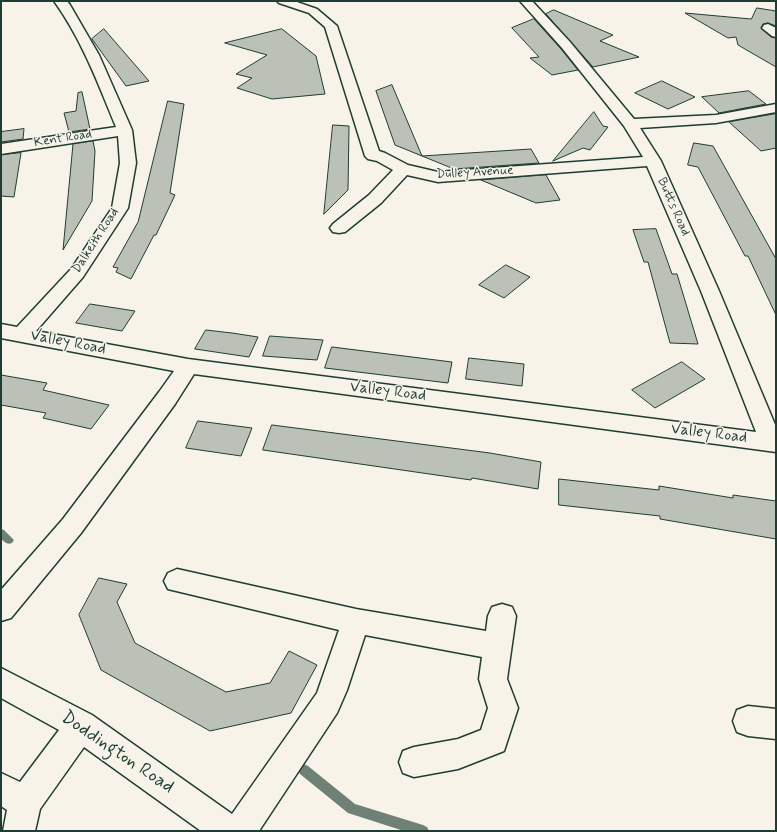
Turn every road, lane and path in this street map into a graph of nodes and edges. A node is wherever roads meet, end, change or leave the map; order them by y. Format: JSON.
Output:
{"nodes":[{"id":1,"x":60,"y":1,"type":"edge"},
{"id":2,"x":526,"y":1,"type":"edge"},
{"id":3,"x":297,"y":3,"type":"edge"},
{"id":4,"x":776,"y":108,"type":"edge"},
{"id":5,"x":630,"y":124,"type":"junction"},
{"id":6,"x":125,"y":130,"type":"junction"},
{"id":7,"x":1,"y":149,"type":"edge"},
{"id":8,"x":653,"y":161,"type":"junction"},
{"id":9,"x":403,"y":169,"type":"junction"},
{"id":10,"x":339,"y":228,"type":"dead end"},
{"id":11,"x":11,"y":333,"type":"edge"},
{"id":12,"x":188,"y":366,"type":"junction"},
{"id":13,"x":773,"y":442,"type":"edge"},
{"id":14,"x":177,"y":581,"type":"dead end"},
{"id":15,"x":1,"y":609,"type":"edge"},
{"id":16,"x":502,"y":616,"type":"dead end"},
{"id":17,"x":356,"y":621,"type":"junction"},
{"id":18,"x":496,"y":646,"type":"junction"},
{"id":19,"x":1,"y":682,"type":"edge"},
{"id":20,"x":81,"y":726,"type":"junction"},
{"id":21,"x":414,"y":762,"type":"dead end"},
{"id":22,"x":15,"y":807,"type":"edge"},
{"id":23,"x":228,"y":831,"type":"edge"},
{"id":24,"x":240,"y":831,"type":"edge"}],
"edges":[{"from":1,"to":6,"type":"street","name":"Dalkeith Road"},
{"from":2,"to":5,"type":"street","name":"Butts Road"},
{"from":3,"to":9,"type":"street","name":"Dulley Avenue"},
{"from":4,"to":5,"type":"street"},
{"from":5,"to":8,"type":"street","name":"Butts Road"},
{"from":6,"to":7,"type":"street","name":"Kent Road"},
{"from":6,"to":11,"type":"street","name":"Dalkeith Road"},
{"from":8,"to":9,"type":"street","name":"Dulley Avenue"},
{"from":8,"to":13,"type":"street","name":"Butts Road"},
{"from":9,"to":10,"type":"street"},
{"from":11,"to":12,"type":"street","name":"Valley Road"},
{"from":12,"to":13,"type":"street","name":"Valley Road"},
{"from":12,"to":15,"type":"street"},
{"from":14,"to":17,"type":"street"},
{"from":16,"to":18,"type":"street"},
{"from":17,"to":18,"type":"street"},
{"from":17,"to":24,"type":"street"},
{"from":18,"to":21,"type":"street"},
{"from":19,"to":20,"type":"street","name":"Doddington Road"},
{"from":20,"to":22,"type":"street"},
{"from":20,"to":23,"type":"street","name":"Doddington Road"}]}
